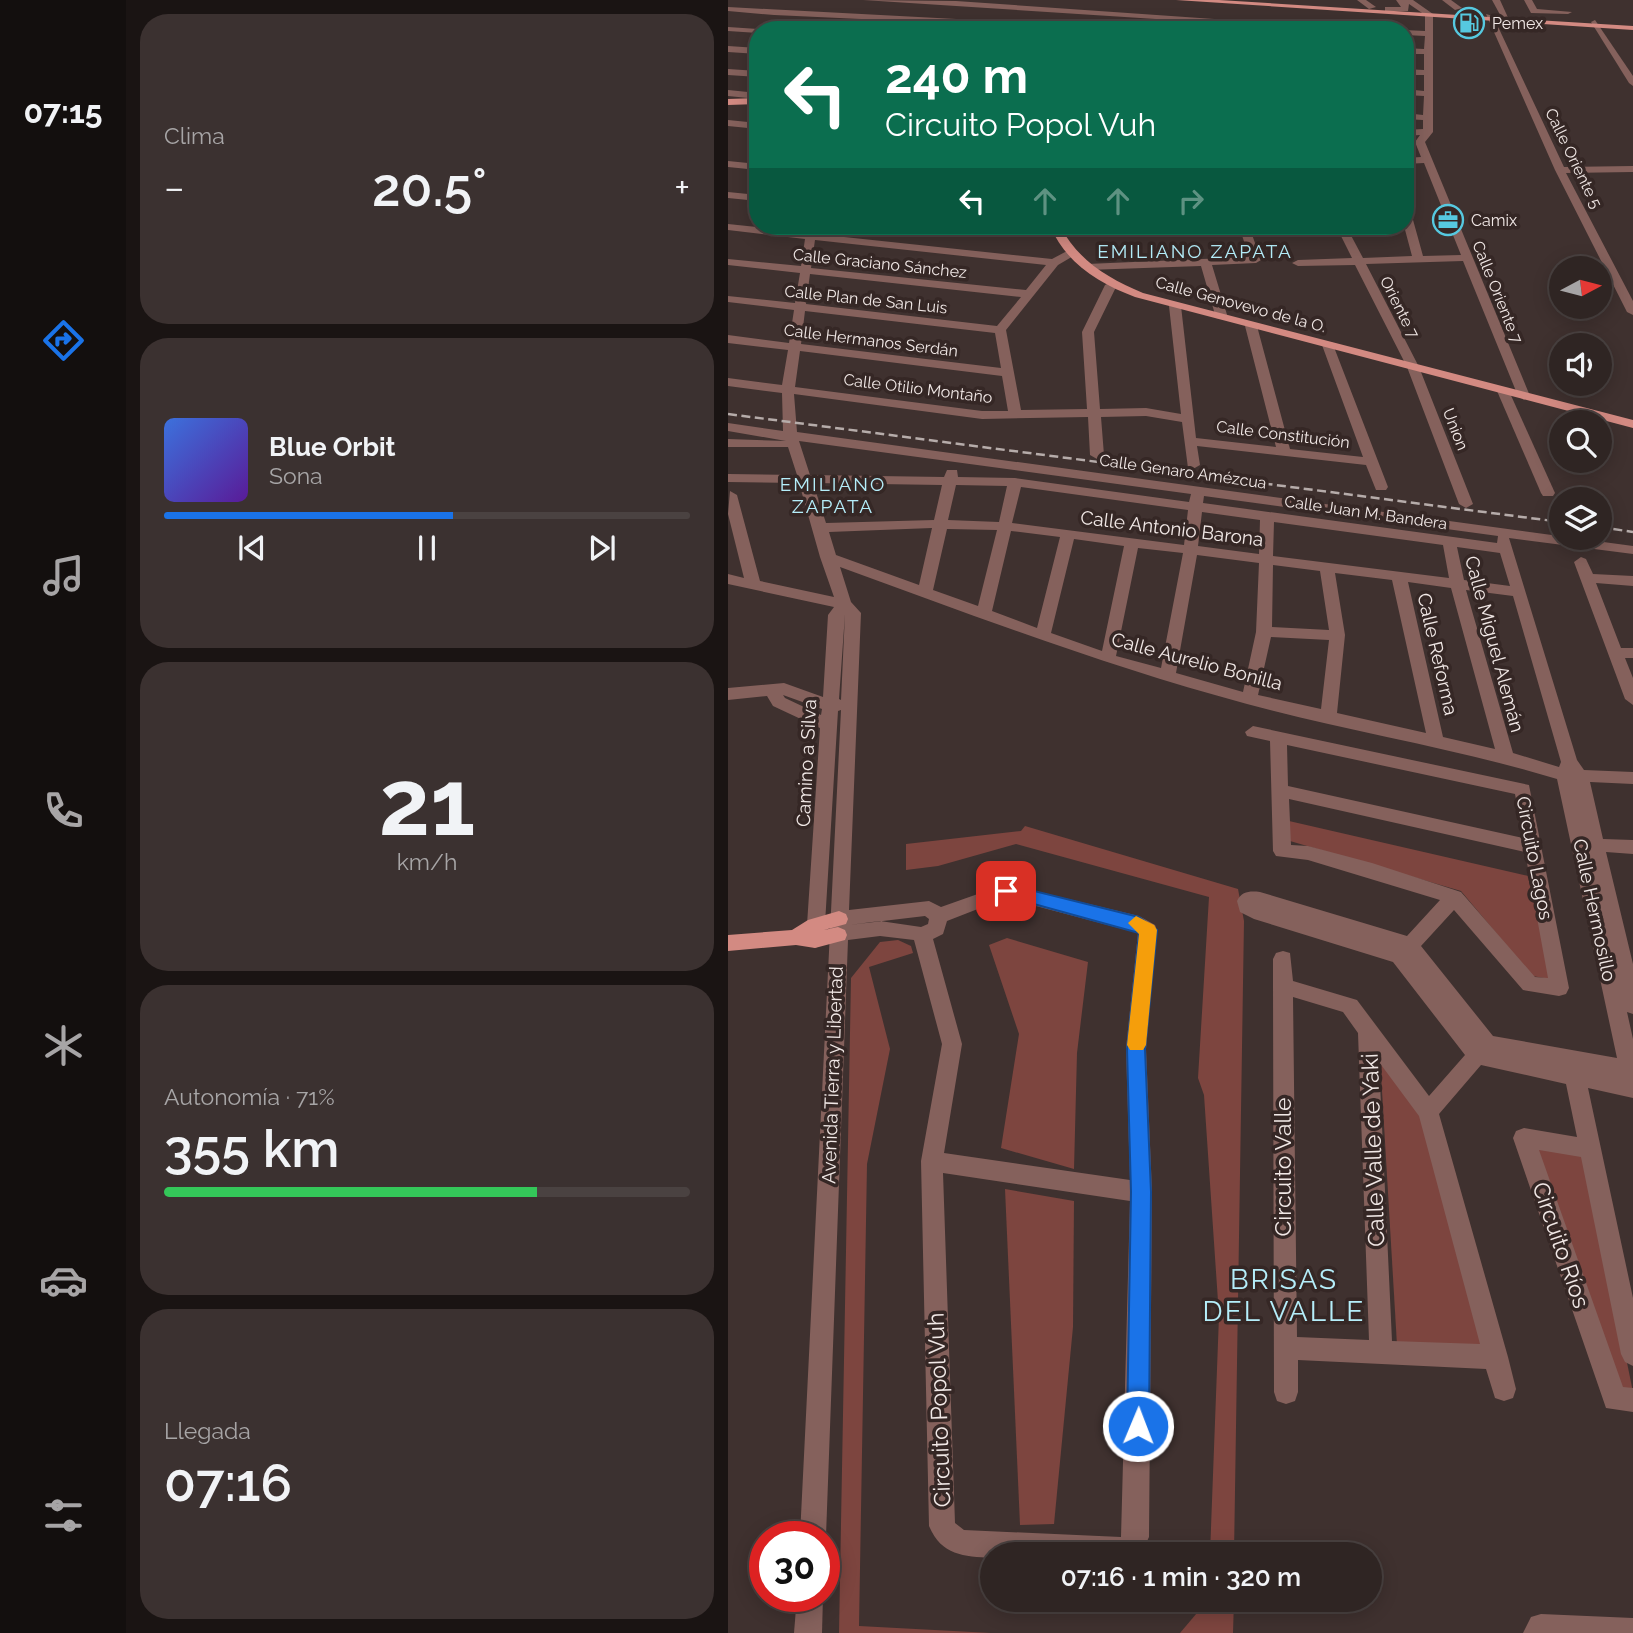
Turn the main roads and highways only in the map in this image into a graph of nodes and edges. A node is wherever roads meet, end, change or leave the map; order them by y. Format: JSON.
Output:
{"nodes":[{"id":1,"x":1180,"y":0,"type":"edge"},
{"id":2,"x":1262,"y":0,"type":"edge"},
{"id":3,"x":1242,"y":3,"type":"edge"},
{"id":4,"x":1371,"y":10,"type":"junction"},
{"id":5,"x":1424,"y":13,"type":"junction"},
{"id":6,"x":1633,"y":26,"type":"edge"},
{"id":7,"x":728,"y":104,"type":"edge"},
{"id":8,"x":749,"y":104,"type":"edge"},
{"id":9,"x":1061,"y":235,"type":"edge"},
{"id":10,"x":1616,"y":421,"type":"road end"},
{"id":11,"x":839,"y":927,"type":"road end"},
{"id":12,"x":728,"y":943,"type":"edge"}],
"edges":[{"from":1,"to":3,"type":"main road"},
{"from":2,"to":4,"type":"main road"},
{"from":3,"to":4,"type":"main road"},
{"from":4,"to":5,"type":"main road"},
{"from":4,"to":5,"type":"main road"},
{"from":5,"to":6,"type":"main road"},
{"from":7,"to":8,"type":"main road"},
{"from":9,"to":10,"type":"main road","name":"Calle Genovevo de la O."},
{"from":11,"to":12,"type":"main road"}]}
